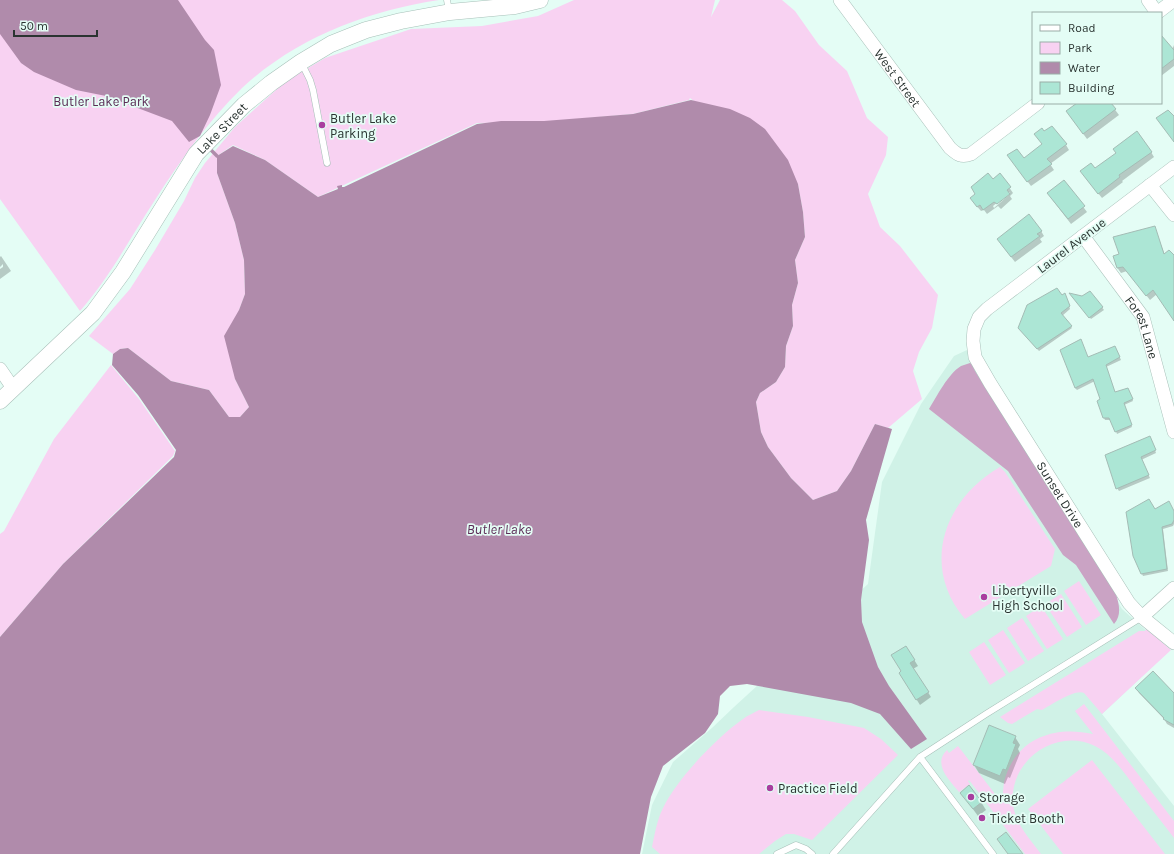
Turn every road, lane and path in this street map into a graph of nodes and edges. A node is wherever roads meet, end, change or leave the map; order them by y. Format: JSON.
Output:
{"nodes":[{"id":1,"x":540,"y":0,"type":"edge"},
{"id":2,"x":840,"y":0,"type":"edge"},
{"id":3,"x":1148,"y":0,"type":"edge"},
{"id":4,"x":1174,"y":0,"type":"edge"},
{"id":5,"x":448,"y":6,"type":"edge"},
{"id":6,"x":1156,"y":12,"type":"edge"},
{"id":7,"x":1158,"y":12,"type":"edge"},
{"id":8,"x":301,"y":62,"type":"junction"},
{"id":9,"x":1037,"y":104,"type":"edge"},
{"id":10,"x":327,"y":162,"type":"dead end"},
{"id":11,"x":1174,"y":167,"type":"edge"},
{"id":12,"x":1150,"y":185,"type":"junction"},
{"id":13,"x":1174,"y":215,"type":"edge"},
{"id":14,"x":1082,"y":236,"type":"junction"},
{"id":15,"x":974,"y":329,"type":"joint"},
{"id":16,"x":0,"y":369,"type":"edge"},
{"id":17,"x":13,"y":388,"type":"junction"},
{"id":18,"x":0,"y":401,"type":"edge"},
{"id":19,"x":1174,"y":432,"type":"edge"},
{"id":20,"x":1174,"y":588,"type":"edge"},
{"id":21,"x":1142,"y":617,"type":"junction"},
{"id":22,"x":1174,"y":643,"type":"edge"},
{"id":23,"x":920,"y":757,"type":"junction"},
{"id":24,"x":777,"y":854,"type":"edge"},
{"id":25,"x":812,"y":854,"type":"edge"},
{"id":26,"x":833,"y":854,"type":"edge"},
{"id":27,"x":993,"y":854,"type":"edge"}],
"edges":[{"from":1,"to":5,"type":"street","name":"Lake Street"},
{"from":2,"to":9,"type":"street","name":"West Street"},
{"from":3,"to":6,"type":"street"},
{"from":4,"to":7,"type":"street"},
{"from":5,"to":8,"type":"street","name":"Lake Street"},
{"from":8,"to":10,"type":"lane"},
{"from":8,"to":17,"type":"street","name":"Lake Street"},
{"from":11,"to":12,"type":"street","name":"Laurel Avenue"},
{"from":12,"to":13,"type":"street"},
{"from":12,"to":14,"type":"street","name":"Laurel Avenue"},
{"from":14,"to":15,"type":"street","name":"Laurel Avenue"},
{"from":14,"to":19,"type":"street","name":"Forest Lane"},
{"from":15,"to":21,"type":"street","name":"Sunset Drive"},
{"from":16,"to":17,"type":"street"},
{"from":17,"to":18,"type":"street","name":"Lake Street"},
{"from":20,"to":21,"type":"street"},
{"from":21,"to":22,"type":"street","name":"Sunset Drive"},
{"from":21,"to":23,"type":"lane"},
{"from":23,"to":26,"type":"lane"},
{"from":23,"to":27,"type":"lane"},
{"from":24,"to":25,"type":"lane"}]}
